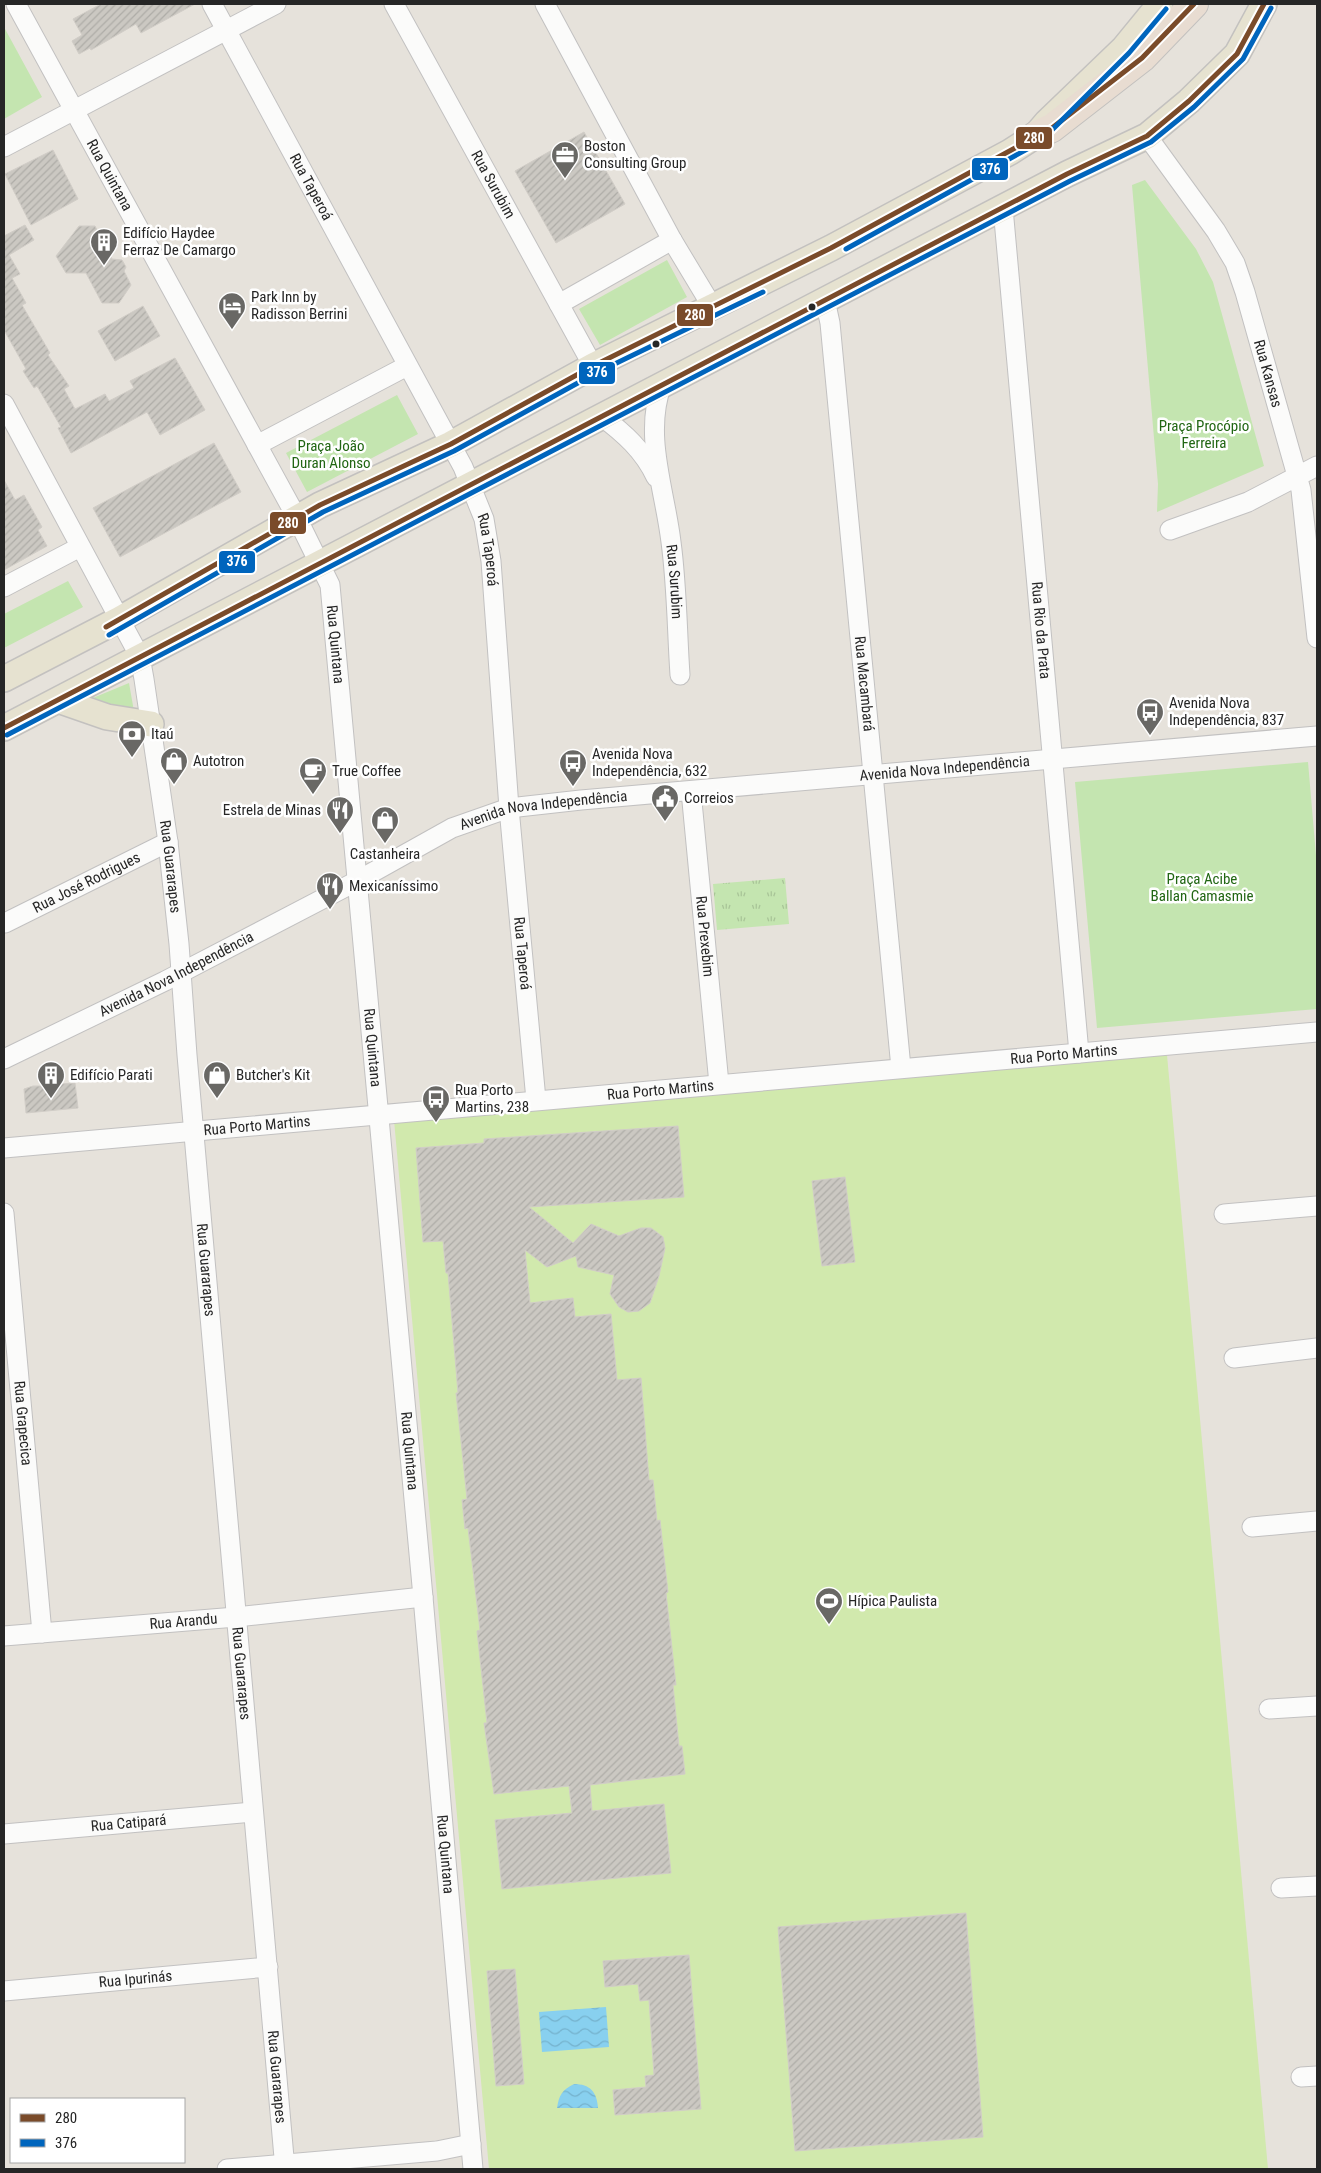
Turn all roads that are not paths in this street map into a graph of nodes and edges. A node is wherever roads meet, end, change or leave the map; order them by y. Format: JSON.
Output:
{"nodes":[{"id":1,"x":16,"y":4,"type":"edge"},
{"id":2,"x":212,"y":4,"type":"edge"},
{"id":3,"x":276,"y":4,"type":"edge"},
{"id":4,"x":394,"y":4,"type":"edge"},
{"id":5,"x":544,"y":4,"type":"edge"},
{"id":6,"x":1160,"y":4,"type":"edge"},
{"id":7,"x":1194,"y":4,"type":"edge"},
{"id":8,"x":1264,"y":4,"type":"edge"},
{"id":9,"x":226,"y":30,"type":"junction"},
{"id":10,"x":74,"y":110,"type":"junction"},
{"id":11,"x":1035,"y":136,"type":"junction"},
{"id":12,"x":1147,"y":136,"type":"junction"},
{"id":13,"x":4,"y":147,"type":"edge"},
{"id":14,"x":1003,"y":208,"type":"junction"},
{"id":15,"x":672,"y":240,"type":"junction"},
{"id":16,"x":825,"y":300,"type":"junction"},
{"id":17,"x":559,"y":304,"type":"junction"},
{"id":18,"x":713,"y":308,"type":"junction"},
{"id":19,"x":407,"y":366,"type":"junction"},
{"id":20,"x":593,"y":366,"type":"junction"},
{"id":21,"x":662,"y":384,"type":"junction"},
{"id":22,"x":4,"y":404,"type":"edge"},
{"id":23,"x":601,"y":416,"type":"junction"},
{"id":24,"x":451,"y":444,"type":"junction"},
{"id":25,"x":257,"y":445,"type":"junction"},
{"id":26,"x":1317,"y":466,"type":"edge"},
{"id":27,"x":1298,"y":477,"type":"junction"},
{"id":28,"x":470,"y":486,"type":"junction"},
{"id":29,"x":661,"y":490,"type":"junction"},
{"id":30,"x":297,"y":518,"type":"junction"},
{"id":31,"x":1170,"y":530,"type":"dead end"},
{"id":32,"x":80,"y":547,"type":"junction"},
{"id":33,"x":320,"y":564,"type":"junction"},
{"id":34,"x":4,"y":587,"type":"edge"},
{"id":35,"x":120,"y":619,"type":"junction"},
{"id":36,"x":1317,"y":638,"type":"edge"},
{"id":37,"x":140,"y":657,"type":"junction"},
{"id":38,"x":680,"y":675,"type":"dead end"},
{"id":39,"x":4,"y":679,"type":"edge"},
{"id":40,"x":58,"y":700,"type":"junction"},
{"id":41,"x":151,"y":724,"type":"junction"},
{"id":42,"x":4,"y":728,"type":"edge"},
{"id":43,"x":1317,"y":736,"type":"edge"},
{"id":44,"x":1054,"y":758,"type":"junction"},
{"id":45,"x":873,"y":775,"type":"junction"},
{"id":46,"x":691,"y":791,"type":"junction"},
{"id":47,"x":509,"y":808,"type":"junction"},
{"id":48,"x":168,"y":842,"type":"junction"},
{"id":49,"x":357,"y":880,"type":"junction"},
{"id":50,"x":5,"y":923,"type":"dead end"},
{"id":51,"x":179,"y":972,"type":"junction"},
{"id":52,"x":1317,"y":1032,"type":"edge"},
{"id":53,"x":1079,"y":1053,"type":"junction"},
{"id":54,"x":4,"y":1059,"type":"edge"},
{"id":55,"x":901,"y":1068,"type":"junction"},
{"id":56,"x":719,"y":1084,"type":"junction"},
{"id":57,"x":536,"y":1100,"type":"junction"},
{"id":58,"x":379,"y":1115,"type":"junction"},
{"id":59,"x":193,"y":1131,"type":"junction"},
{"id":60,"x":4,"y":1148,"type":"edge"},
{"id":61,"x":1317,"y":1206,"type":"edge"},
{"id":62,"x":4,"y":1213,"type":"edge"},
{"id":63,"x":1224,"y":1214,"type":"dead end"},
{"id":64,"x":1317,"y":1348,"type":"edge"},
{"id":65,"x":1234,"y":1358,"type":"dead end"},
{"id":66,"x":1317,"y":1521,"type":"edge"},
{"id":67,"x":1252,"y":1527,"type":"dead end"},
{"id":68,"x":423,"y":1597,"type":"junction"},
{"id":69,"x":236,"y":1617,"type":"junction"},
{"id":70,"x":42,"y":1633,"type":"junction"},
{"id":71,"x":4,"y":1636,"type":"edge"},
{"id":72,"x":1317,"y":1706,"type":"edge"},
{"id":73,"x":1269,"y":1709,"type":"dead end"},
{"id":74,"x":253,"y":1812,"type":"junction"},
{"id":75,"x":4,"y":1834,"type":"edge"},
{"id":76,"x":1317,"y":1886,"type":"edge"},
{"id":77,"x":1281,"y":1888,"type":"dead end"},
{"id":78,"x":268,"y":1967,"type":"junction"},
{"id":79,"x":4,"y":1991,"type":"edge"},
{"id":80,"x":472,"y":2158,"type":"edge"},
{"id":81,"x":285,"y":2167,"type":"edge"},
{"id":82,"x":226,"y":2169,"type":"edge"}],
"edges":[{"from":1,"to":10,"type":"street","name":"Rua Quintana"},
{"from":2,"to":9,"type":"street","name":"Rua Taperoá"},
{"from":3,"to":9,"type":"street"},
{"from":4,"to":17,"type":"street","name":"Rua Surubim"},
{"from":5,"to":15,"type":"street"},
{"from":6,"to":11,"type":"main road"},
{"from":7,"to":11,"type":"highway"},
{"from":8,"to":12,"type":"main road"},
{"from":9,"to":10,"type":"street"},
{"from":9,"to":19,"type":"street","name":"Rua Taperoá"},
{"from":10,"to":13,"type":"street"},
{"from":10,"to":25,"type":"street","name":"Rua Quintana"},
{"from":11,"to":18,"type":"main road"},
{"from":12,"to":14,"type":"main road"},
{"from":12,"to":27,"type":"street","name":"Rua Kansas"},
{"from":14,"to":16,"type":"main road"},
{"from":14,"to":44,"type":"street","name":"Rua Rio da Prata"},
{"from":15,"to":17,"type":"street"},
{"from":15,"to":18,"type":"street"},
{"from":16,"to":21,"type":"main road"},
{"from":16,"to":45,"type":"street","name":"Rua Macambará"},
{"from":17,"to":20,"type":"street","name":"Rua Surubim"},
{"from":18,"to":20,"type":"main road"},
{"from":19,"to":24,"type":"street","name":"Rua Taperoá"},
{"from":19,"to":25,"type":"street"},
{"from":20,"to":24,"type":"main road"},
{"from":21,"to":23,"type":"main road"},
{"from":21,"to":29,"type":"street","name":"Rua Surubim"},
{"from":22,"to":32,"type":"street","name":"Rua Guararapes"},
{"from":23,"to":28,"type":"main road"},
{"from":23,"to":29,"type":"street","name":"Rua Surubim"},
{"from":24,"to":28,"type":"street","name":"Rua Taperoá"},
{"from":24,"to":30,"type":"main road"},
{"from":25,"to":30,"type":"street","name":"Rua Quintana"},
{"from":26,"to":27,"type":"street"},
{"from":27,"to":31,"type":"street"},
{"from":27,"to":36,"type":"street","name":"Rua Kansas"},
{"from":28,"to":33,"type":"main road"},
{"from":28,"to":47,"type":"street","name":"Rua Taperoá"},
{"from":29,"to":38,"type":"street","name":"Rua Surubim"},
{"from":30,"to":33,"type":"street","name":"Rua Quintana"},
{"from":30,"to":35,"type":"main road"},
{"from":32,"to":34,"type":"street"},
{"from":32,"to":35,"type":"street","name":"Rua Guararapes"},
{"from":33,"to":37,"type":"main road"},
{"from":33,"to":49,"type":"street","name":"Rua Quintana"},
{"from":35,"to":37,"type":"street","name":"Rua Guararapes"},
{"from":35,"to":39,"type":"main road"},
{"from":37,"to":40,"type":"main road"},
{"from":37,"to":41,"type":"street","name":"Rua Guararapes"},
{"from":40,"to":41,"type":"main road"},
{"from":40,"to":42,"type":"main road"},
{"from":41,"to":48,"type":"street","name":"Rua Guararapes"},
{"from":43,"to":44,"type":"street","name":"Avenida Nova Independência"},
{"from":44,"to":45,"type":"street","name":"Avenida Nova Independência"},
{"from":44,"to":53,"type":"street","name":"Rua Rio da Prata"},
{"from":45,"to":46,"type":"street","name":"Avenida Nova Independência"},
{"from":45,"to":55,"type":"street","name":"Rua Macambará"},
{"from":46,"to":47,"type":"street","name":"Avenida Nova Independência"},
{"from":46,"to":56,"type":"street","name":"Rua Prexebim"},
{"from":47,"to":49,"type":"street","name":"Avenida Nova Independência"},
{"from":47,"to":57,"type":"street","name":"Rua Taperoá"},
{"from":48,"to":50,"type":"street","name":"Rua José Rodrigues"},
{"from":48,"to":51,"type":"street","name":"Rua Guararapes"},
{"from":49,"to":51,"type":"street","name":"Avenida Nova Independência"},
{"from":49,"to":58,"type":"street","name":"Rua Quintana"},
{"from":51,"to":54,"type":"street","name":"Avenida Nova Independência"},
{"from":51,"to":59,"type":"street","name":"Rua Guararapes"},
{"from":52,"to":53,"type":"street","name":"Rua Porto Martins"},
{"from":53,"to":55,"type":"street","name":"Rua Porto Martins"},
{"from":55,"to":56,"type":"street","name":"Rua Porto Martins"},
{"from":56,"to":57,"type":"street","name":"Rua Porto Martins"},
{"from":57,"to":58,"type":"street","name":"Rua Porto Martins"},
{"from":58,"to":59,"type":"street","name":"Rua Porto Martins"},
{"from":58,"to":68,"type":"street","name":"Rua Quintana"},
{"from":59,"to":60,"type":"street","name":"Rua Porto Martins"},
{"from":59,"to":69,"type":"street","name":"Rua Guararapes"},
{"from":61,"to":63,"type":"street"},
{"from":62,"to":70,"type":"street","name":"Rua Grapecica"},
{"from":64,"to":65,"type":"street"},
{"from":66,"to":67,"type":"street"},
{"from":68,"to":69,"type":"street","name":"Rua Arandu"},
{"from":68,"to":80,"type":"street","name":"Rua Quintana"},
{"from":69,"to":70,"type":"street","name":"Rua Arandu"},
{"from":69,"to":74,"type":"street","name":"Rua Guararapes"},
{"from":70,"to":71,"type":"street","name":"Rua Arandu"},
{"from":72,"to":73,"type":"street"},
{"from":74,"to":75,"type":"street","name":"Rua Catipará"},
{"from":74,"to":78,"type":"street","name":"Rua Guararapes"},
{"from":76,"to":77,"type":"street"},
{"from":78,"to":79,"type":"street","name":"Rua Ipurinás"},
{"from":78,"to":81,"type":"street","name":"Rua Guararapes"},
{"from":80,"to":81,"type":"street"},
{"from":81,"to":82,"type":"street"}]}
